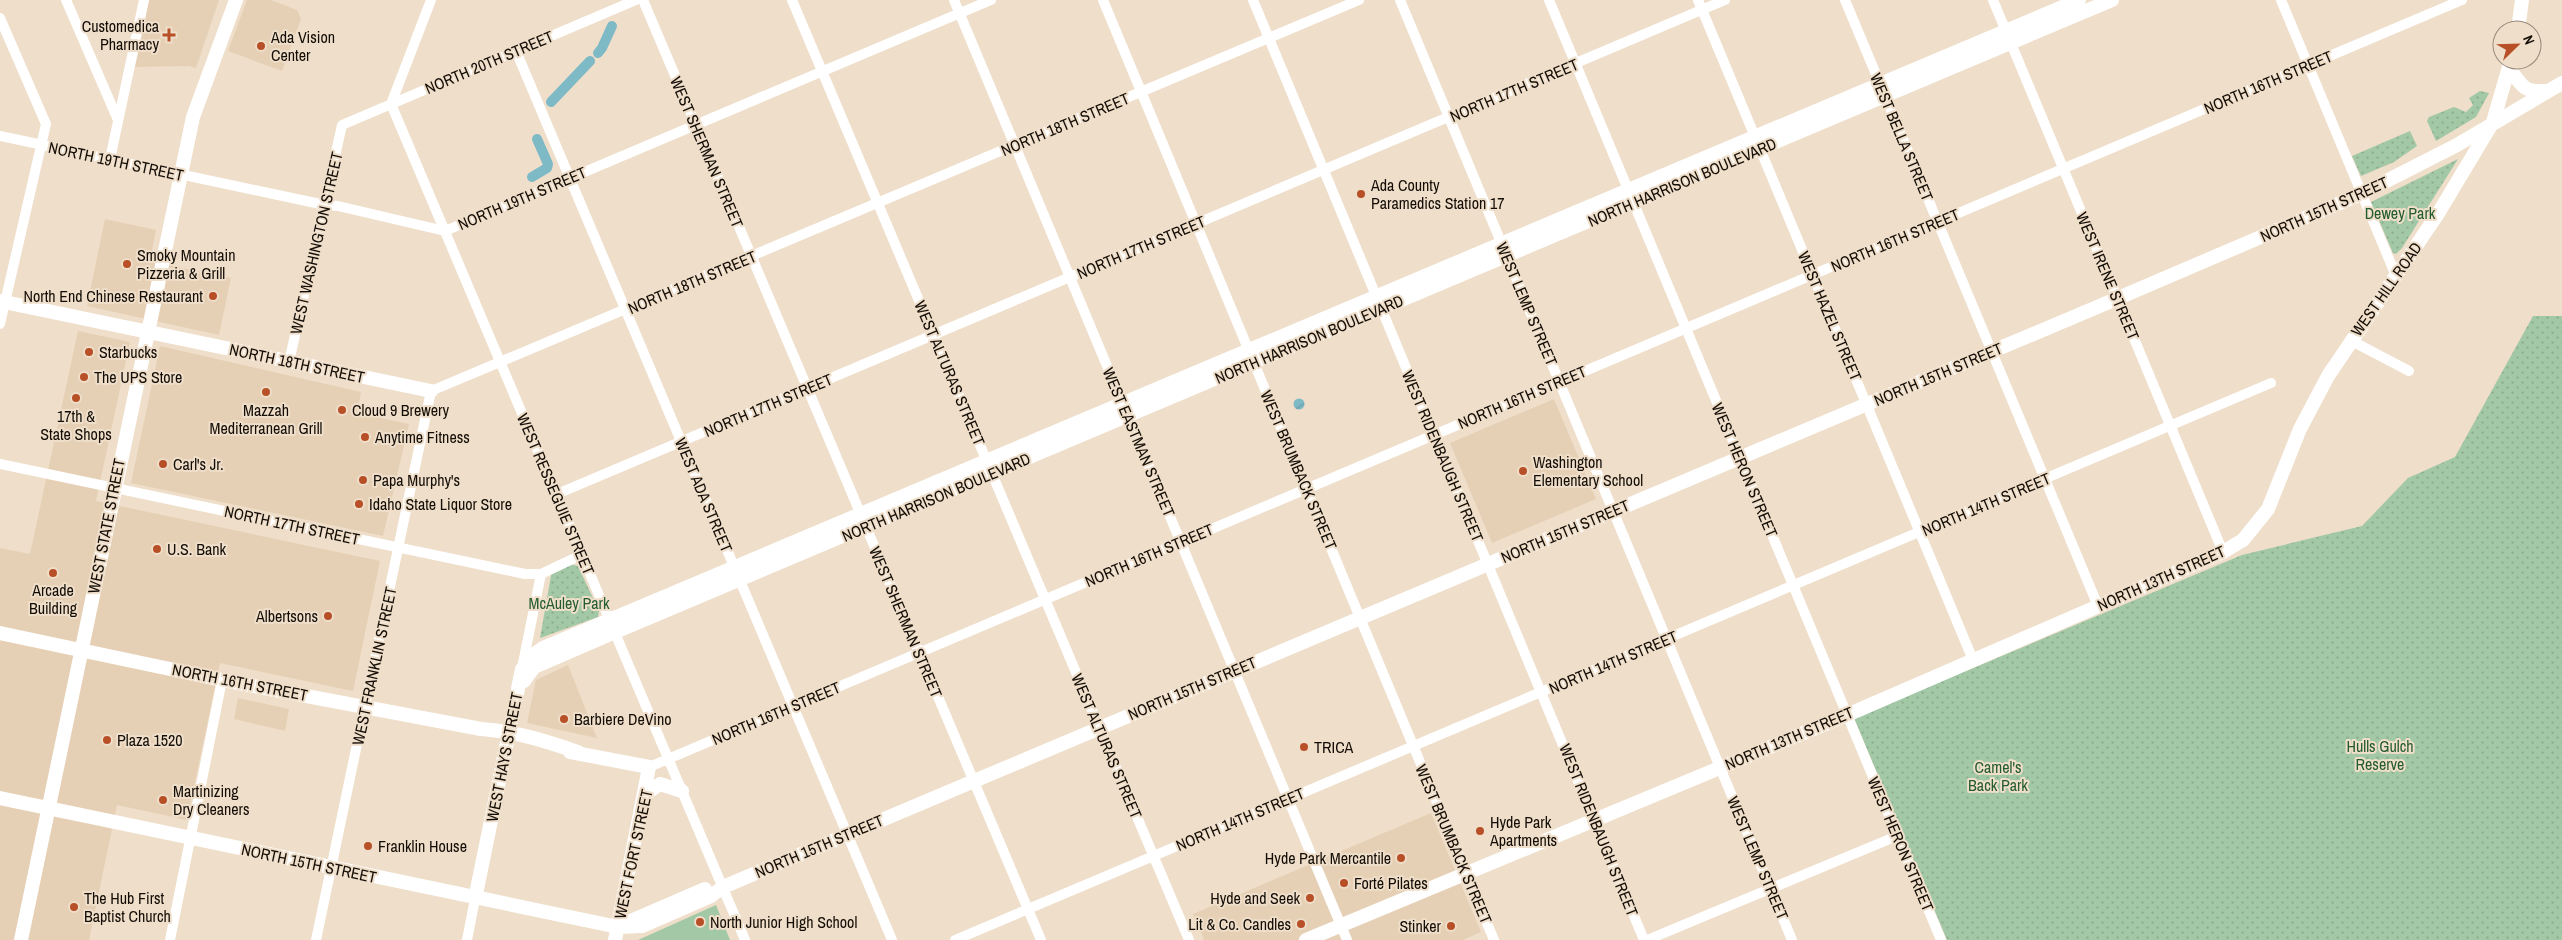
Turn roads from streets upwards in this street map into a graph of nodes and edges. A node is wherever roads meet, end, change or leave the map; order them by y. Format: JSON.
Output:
{"nodes":[{"id":1,"x":66,"y":0,"type":"edge"},
{"id":2,"x":144,"y":0,"type":"edge"},
{"id":3,"x":236,"y":0,"type":"edge"},
{"id":4,"x":431,"y":0,"type":"edge"},
{"id":5,"x":636,"y":0,"type":"edge"},
{"id":6,"x":643,"y":0,"type":"edge"},
{"id":7,"x":792,"y":0,"type":"edge"},
{"id":8,"x":954,"y":0,"type":"edge"},
{"id":9,"x":991,"y":0,"type":"edge"},
{"id":10,"x":1103,"y":0,"type":"edge"},
{"id":11,"x":1253,"y":0,"type":"edge"},
{"id":12,"x":1359,"y":0,"type":"edge"},
{"id":13,"x":1400,"y":0,"type":"edge"},
{"id":14,"x":1549,"y":0,"type":"edge"},
{"id":15,"x":1725,"y":0,"type":"edge"},
{"id":16,"x":1845,"y":0,"type":"edge"},
{"id":17,"x":1993,"y":0,"type":"edge"},
{"id":18,"x":2078,"y":0,"type":"edge"},
{"id":19,"x":2112,"y":0,"type":"edge"},
{"id":20,"x":2281,"y":0,"type":"edge"},
{"id":21,"x":2462,"y":0,"type":"edge"},
{"id":22,"x":2522,"y":0,"type":"edge"},
{"id":23,"x":2449,"y":2,"type":"edge"},
{"id":24,"x":1700,"y":5,"type":"edge"},
{"id":25,"x":960,"y":14,"type":"junction"},
{"id":26,"x":0,"y":18,"type":"edge"},
{"id":27,"x":2519,"y":20,"type":"edge"},
{"id":28,"x":2008,"y":37,"type":"junction"},
{"id":29,"x":1269,"y":38,"type":"junction"},
{"id":30,"x":516,"y":51,"type":"junction"},
{"id":31,"x":1576,"y":64,"type":"junction"},
{"id":32,"x":2308,"y":65,"type":"junction"},
{"id":33,"x":2508,"y":70,"type":"edge"},
{"id":34,"x":2513,"y":70,"type":"edge"},
{"id":35,"x":822,"y":71,"type":"junction"},
{"id":36,"x":2562,"y":83,"type":"edge"},
{"id":37,"x":1883,"y":90,"type":"junction"},
{"id":38,"x":1142,"y":92,"type":"junction"},
{"id":39,"x":2548,"y":92,"type":"junction"},
{"id":40,"x":391,"y":104,"type":"junction"},
{"id":41,"x":1449,"y":117,"type":"junction"},
{"id":42,"x":118,"y":120,"type":"junction"},
{"id":43,"x":2493,"y":122,"type":"junction"},
{"id":44,"x":342,"y":125,"type":"joint"},
{"id":45,"x":695,"y":125,"type":"junction"},
{"id":46,"x":0,"y":136,"type":"edge"},
{"id":47,"x":1758,"y":143,"type":"junction"},
{"id":48,"x":41,"y":145,"type":"junction"},
{"id":49,"x":1015,"y":145,"type":"junction"},
{"id":50,"x":110,"y":159,"type":"junction"},
{"id":51,"x":2063,"y":169,"type":"junction"},
{"id":52,"x":1324,"y":170,"type":"junction"},
{"id":53,"x":181,"y":175,"type":"junction"},
{"id":54,"x":570,"y":178,"type":"junction"},
{"id":55,"x":2361,"y":194,"type":"junction"},
{"id":56,"x":1631,"y":196,"type":"junction"},
{"id":57,"x":878,"y":203,"type":"junction"},
{"id":58,"x":325,"y":205,"type":"junction"},
{"id":59,"x":1938,"y":222,"type":"junction"},
{"id":60,"x":1196,"y":224,"type":"junction"},
{"id":61,"x":445,"y":231,"type":"junction"},
{"id":62,"x":1504,"y":249,"type":"junction"},
{"id":63,"x":751,"y":257,"type":"junction"},
{"id":64,"x":1812,"y":275,"type":"junction"},
{"id":65,"x":2396,"y":276,"type":"junction"},
{"id":66,"x":1070,"y":278,"type":"junction"},
{"id":67,"x":2117,"y":299,"type":"junction"},
{"id":68,"x":2,"y":302,"type":"edge"},
{"id":69,"x":1379,"y":302,"type":"junction"},
{"id":70,"x":625,"y":310,"type":"junction"},
{"id":71,"x":0,"y":324,"type":"edge"},
{"id":72,"x":1686,"y":328,"type":"junction"},
{"id":73,"x":147,"y":332,"type":"junction"},
{"id":74,"x":933,"y":335,"type":"junction"},
{"id":75,"x":2350,"y":340,"type":"junction"},
{"id":76,"x":1992,"y":351,"type":"junction"},
{"id":77,"x":1251,"y":356,"type":"junction"},
{"id":78,"x":289,"y":362,"type":"junction"},
{"id":79,"x":501,"y":363,"type":"junction"},
{"id":80,"x":2409,"y":371,"type":"dead end"},
{"id":81,"x":1559,"y":382,"type":"junction"},
{"id":82,"x":2271,"y":384,"type":"dead end"},
{"id":83,"x":807,"y":388,"type":"junction"},
{"id":84,"x":431,"y":392,"type":"junction"},
{"id":85,"x":1866,"y":404,"type":"junction"},
{"id":86,"x":1125,"y":409,"type":"junction"},
{"id":87,"x":2170,"y":426,"type":"junction"},
{"id":88,"x":1434,"y":435,"type":"junction"},
{"id":89,"x":681,"y":442,"type":"junction"},
{"id":90,"x":1740,"y":458,"type":"junction"},
{"id":91,"x":0,"y":464,"type":"edge"},
{"id":92,"x":989,"y":467,"type":"junction"},
{"id":93,"x":2045,"y":479,"type":"junction"},
{"id":94,"x":114,"y":488,"type":"junction"},
{"id":95,"x":1307,"y":488,"type":"junction"},
{"id":96,"x":557,"y":494,"type":"junction"},
{"id":97,"x":1613,"y":511,"type":"junction"},
{"id":98,"x":2261,"y":519,"type":"joint"},
{"id":99,"x":864,"y":521,"type":"junction"},
{"id":100,"x":1920,"y":532,"type":"junction"},
{"id":101,"x":1180,"y":542,"type":"junction"},
{"id":102,"x":398,"y":548,"type":"junction"},
{"id":103,"x":2223,"y":552,"type":"junction"},
{"id":104,"x":582,"y":555,"type":"junction"},
{"id":105,"x":1488,"y":563,"type":"junction"},
{"id":106,"x":541,"y":574,"type":"junction"},
{"id":107,"x":738,"y":574,"type":"junction"},
{"id":108,"x":1793,"y":586,"type":"junction"},
{"id":109,"x":1045,"y":599,"type":"junction"},
{"id":110,"x":2098,"y":606,"type":"junction"},
{"id":111,"x":1360,"y":617,"type":"junction"},
{"id":112,"x":613,"y":626,"type":"junction"},
{"id":113,"x":0,"y":633,"type":"edge"},
{"id":114,"x":1666,"y":639,"type":"junction"},
{"id":115,"x":82,"y":650,"type":"junction"},
{"id":116,"x":919,"y":652,"type":"junction"},
{"id":117,"x":1973,"y":660,"type":"junction"},
{"id":118,"x":522,"y":669,"type":"junction"},
{"id":119,"x":1234,"y":671,"type":"junction"},
{"id":120,"x":222,"y":680,"type":"junction"},
{"id":121,"x":517,"y":692,"type":"junction"},
{"id":122,"x":1541,"y":692,"type":"junction"},
{"id":123,"x":793,"y":706,"type":"junction"},
{"id":124,"x":365,"y":707,"type":"junction"},
{"id":125,"x":1847,"y":715,"type":"junction"},
{"id":126,"x":1100,"y":727,"type":"junction"},
{"id":127,"x":508,"y":737,"type":"junction"},
{"id":128,"x":1414,"y":746,"type":"junction"},
{"id":129,"x":668,"y":758,"type":"junction"},
{"id":130,"x":649,"y":767,"type":"junction"},
{"id":131,"x":1720,"y":767,"type":"junction"},
{"id":132,"x":974,"y":781,"type":"junction"},
{"id":133,"x":682,"y":791,"type":"junction"},
{"id":134,"x":0,"y":798,"type":"edge"},
{"id":135,"x":644,"y":798,"type":"junction"},
{"id":136,"x":1288,"y":799,"type":"junction"},
{"id":137,"x":48,"y":809,"type":"junction"},
{"id":138,"x":1595,"y":820,"type":"junction"},
{"id":139,"x":848,"y":834,"type":"junction"},
{"id":140,"x":1897,"y":836,"type":"junction"},
{"id":141,"x":191,"y":839,"type":"junction"},
{"id":142,"x":1154,"y":856,"type":"junction"},
{"id":143,"x":330,"y":866,"type":"junction"},
{"id":144,"x":1466,"y":873,"type":"junction"},
{"id":145,"x":723,"y":887,"type":"junction"},
{"id":146,"x":1770,"y":889,"type":"junction"},
{"id":147,"x":475,"y":899,"type":"junction"},
{"id":148,"x":1028,"y":909,"type":"junction"},
{"id":149,"x":1341,"y":924,"type":"junction"},
{"id":150,"x":616,"y":933,"type":"edge"},
{"id":151,"x":21,"y":940,"type":"edge"},
{"id":152,"x":170,"y":940,"type":"edge"},
{"id":153,"x":316,"y":940,"type":"edge"},
{"id":154,"x":467,"y":940,"type":"edge"},
{"id":155,"x":746,"y":940,"type":"edge"},
{"id":156,"x":892,"y":940,"type":"edge"},
{"id":157,"x":954,"y":940,"type":"edge"},
{"id":158,"x":1041,"y":940,"type":"edge"},
{"id":159,"x":1189,"y":940,"type":"edge"},
{"id":160,"x":1306,"y":940,"type":"edge"},
{"id":161,"x":1347,"y":940,"type":"edge"},
{"id":162,"x":1494,"y":940,"type":"edge"},
{"id":163,"x":1646,"y":940,"type":"edge"},
{"id":164,"x":1792,"y":940,"type":"edge"},
{"id":165,"x":1940,"y":940,"type":"edge"}],
"edges":[{"from":1,"to":42,"type":"street"},
{"from":2,"to":42,"type":"street"},
{"from":3,"to":53,"type":"street","name":"WEST STATE STREET"},
{"from":4,"to":40,"type":"street"},
{"from":5,"to":30,"type":"street","name":"NORTH 20TH STREET"},
{"from":6,"to":45,"type":"street","name":"WEST SHERMAN STREET"},
{"from":7,"to":35,"type":"street","name":"WEST ALTURAS STREET"},
{"from":8,"to":25,"type":"street","name":"WEST EASTMAN STREET"},
{"from":9,"to":25,"type":"street","name":"NORTH 19TH STREET"},
{"from":10,"to":38,"type":"street","name":"WEST BRUMBACK STREET"},
{"from":11,"to":29,"type":"street","name":"WEST RIDENBAUGH STREET"},
{"from":12,"to":29,"type":"street","name":"NORTH 18TH STREET"},
{"from":13,"to":41,"type":"street","name":"WEST LEMP STREET"},
{"from":14,"to":31,"type":"street","name":"WEST HERON STREET"},
{"from":15,"to":24,"type":"street","name":"NORTH 17TH STREET"},
{"from":16,"to":37,"type":"street","name":"WEST BELLA STREET"},
{"from":17,"to":28,"type":"street","name":"WEST IRENE STREET"},
{"from":18,"to":28,"type":"street","name":"NORTH HARRISON BOULEVARD"},
{"from":19,"to":28,"type":"street","name":"NORTH HARRISON BOULEVARD"},
{"from":20,"to":32,"type":"street"},
{"from":21,"to":23,"type":"street","name":"NORTH 16TH STREET"},
{"from":22,"to":27,"type":"street"},
{"from":23,"to":32,"type":"street","name":"NORTH 16TH STREET"},
{"from":24,"to":31,"type":"street","name":"NORTH 17TH STREET"},
{"from":24,"to":47,"type":"street","name":"WEST HAZEL STREET"},
{"from":25,"to":35,"type":"street","name":"NORTH 19TH STREET"},
{"from":25,"to":49,"type":"street","name":"WEST EASTMAN STREET"},
{"from":26,"to":48,"type":"street"},
{"from":28,"to":37,"type":"street","name":"NORTH HARRISON BOULEVARD"},
{"from":28,"to":51,"type":"street","name":"WEST IRENE STREET"},
{"from":29,"to":38,"type":"street","name":"NORTH 18TH STREET"},
{"from":29,"to":52,"type":"street","name":"WEST RIDENBAUGH STREET"},
{"from":30,"to":40,"type":"street","name":"NORTH 20TH STREET"},
{"from":30,"to":54,"type":"street","name":"WEST ADA STREET"},
{"from":31,"to":41,"type":"street","name":"NORTH 17TH STREET"},
{"from":31,"to":56,"type":"street","name":"WEST HERON STREET"},
{"from":32,"to":51,"type":"street","name":"NORTH 16TH STREET"},
{"from":32,"to":55,"type":"street"},
{"from":33,"to":43,"type":"street","name":"WEST HILL ROAD"},
{"from":34,"to":39,"type":"street"},
{"from":35,"to":45,"type":"street","name":"NORTH 19TH STREET"},
{"from":35,"to":57,"type":"street","name":"WEST ALTURAS STREET"},
{"from":36,"to":39,"type":"street","name":"NORTH 15TH STREET"},
{"from":37,"to":47,"type":"street","name":"NORTH HARRISON BOULEVARD"},
{"from":37,"to":59,"type":"street","name":"WEST BELLA STREET"},
{"from":38,"to":49,"type":"street","name":"NORTH 18TH STREET"},
{"from":38,"to":60,"type":"street","name":"WEST BRUMBACK STREET"},
{"from":39,"to":43,"type":"street","name":"NORTH 15TH STREET"},
{"from":40,"to":44,"type":"street","name":"NORTH 20TH STREET"},
{"from":40,"to":61,"type":"street","name":"WEST RESSEGUIE STREET"},
{"from":41,"to":52,"type":"street","name":"NORTH 17TH STREET"},
{"from":41,"to":62,"type":"street","name":"WEST LEMP STREET"},
{"from":42,"to":50,"type":"street"},
{"from":43,"to":55,"type":"street","name":"NORTH 15TH STREET"},
{"from":43,"to":65,"type":"street","name":"WEST HILL ROAD"},
{"from":44,"to":58,"type":"street","name":"WEST WASHINGTON STREET"},
{"from":45,"to":54,"type":"street","name":"NORTH 19TH STREET"},
{"from":45,"to":63,"type":"street","name":"WEST SHERMAN STREET"},
{"from":46,"to":48,"type":"street","name":"NORTH 19TH STREET"},
{"from":47,"to":56,"type":"street","name":"NORTH HARRISON BOULEVARD"},
{"from":47,"to":64,"type":"street","name":"WEST HAZEL STREET"},
{"from":48,"to":50,"type":"street","name":"NORTH 19TH STREET"},
{"from":48,"to":68,"type":"street"},
{"from":49,"to":57,"type":"street","name":"NORTH 18TH STREET"},
{"from":49,"to":66,"type":"street","name":"WEST EASTMAN STREET"},
{"from":50,"to":53,"type":"street","name":"NORTH 19TH STREET"},
{"from":51,"to":59,"type":"street","name":"NORTH 16TH STREET"},
{"from":51,"to":67,"type":"street","name":"WEST IRENE STREET"},
{"from":52,"to":60,"type":"street","name":"NORTH 17TH STREET"},
{"from":52,"to":69,"type":"street","name":"WEST RIDENBAUGH STREET"},
{"from":53,"to":58,"type":"street","name":"NORTH 19TH STREET"},
{"from":53,"to":73,"type":"street","name":"WEST STATE STREET"},
{"from":54,"to":61,"type":"street","name":"NORTH 19TH STREET"},
{"from":54,"to":70,"type":"street","name":"WEST ADA STREET"},
{"from":55,"to":65,"type":"street"},
{"from":55,"to":67,"type":"street","name":"NORTH 15TH STREET"},
{"from":56,"to":62,"type":"street","name":"NORTH HARRISON BOULEVARD"},
{"from":56,"to":72,"type":"street","name":"WEST HERON STREET"},
{"from":57,"to":63,"type":"street","name":"NORTH 18TH STREET"},
{"from":57,"to":74,"type":"street","name":"WEST ALTURAS STREET"},
{"from":58,"to":61,"type":"street","name":"NORTH 19TH STREET"},
{"from":58,"to":78,"type":"street","name":"WEST WASHINGTON STREET"},
{"from":59,"to":64,"type":"street","name":"NORTH 16TH STREET"},
{"from":59,"to":76,"type":"street","name":"WEST BELLA STREET"},
{"from":60,"to":66,"type":"street","name":"NORTH 17TH STREET"},
{"from":60,"to":77,"type":"street","name":"WEST BRUMBACK STREET"},
{"from":61,"to":79,"type":"street","name":"WEST RESSEGUIE STREET"},
{"from":62,"to":69,"type":"street","name":"NORTH HARRISON BOULEVARD"},
{"from":62,"to":81,"type":"street","name":"WEST LEMP STREET"},
{"from":63,"to":70,"type":"street","name":"NORTH 18TH STREET"},
{"from":63,"to":83,"type":"street","name":"WEST SHERMAN STREET"},
{"from":64,"to":72,"type":"street","name":"NORTH 16TH STREET"},
{"from":64,"to":85,"type":"street","name":"WEST HAZEL STREET"},
{"from":65,"to":75,"type":"street","name":"WEST HILL ROAD"},
{"from":66,"to":74,"type":"street","name":"NORTH 17TH STREET"},
{"from":66,"to":86,"type":"street","name":"WEST EASTMAN STREET"},
{"from":67,"to":76,"type":"street","name":"NORTH 15TH STREET"},
{"from":67,"to":87,"type":"street","name":"WEST IRENE STREET"},
{"from":68,"to":71,"type":"street"},
{"from":68,"to":73,"type":"street","name":"NORTH 18TH STREET"},
{"from":69,"to":77,"type":"street","name":"NORTH HARRISON BOULEVARD"},
{"from":69,"to":88,"type":"street","name":"WEST RIDENBAUGH STREET"},
{"from":70,"to":79,"type":"street","name":"NORTH 18TH STREET"},
{"from":70,"to":89,"type":"street","name":"WEST ADA STREET"},
{"from":72,"to":81,"type":"street","name":"NORTH 16TH STREET"},
{"from":72,"to":90,"type":"street","name":"WEST HERON STREET"},
{"from":73,"to":78,"type":"street","name":"NORTH 18TH STREET"},
{"from":73,"to":94,"type":"street","name":"WEST STATE STREET"},
{"from":74,"to":83,"type":"street","name":"NORTH 17TH STREET"},
{"from":74,"to":92,"type":"street","name":"WEST ALTURAS STREET"},
{"from":75,"to":80,"type":"street"},
{"from":75,"to":98,"type":"street","name":"WEST HILL ROAD"},
{"from":76,"to":85,"type":"street","name":"NORTH 15TH STREET"},
{"from":76,"to":93,"type":"street","name":"WEST BELLA STREET"},
{"from":77,"to":86,"type":"street","name":"NORTH HARRISON BOULEVARD"},
{"from":77,"to":95,"type":"street","name":"WEST BRUMBACK STREET"},
{"from":78,"to":84,"type":"street","name":"NORTH 18TH STREET"},
{"from":79,"to":84,"type":"street","name":"NORTH 18TH STREET"},
{"from":79,"to":96,"type":"street","name":"WEST RESSEGUIE STREET"},
{"from":81,"to":88,"type":"street","name":"NORTH 16TH STREET"},
{"from":81,"to":97,"type":"street","name":"WEST LEMP STREET"},
{"from":82,"to":87,"type":"street","name":"NORTH 14TH STREET"},
{"from":83,"to":89,"type":"street","name":"NORTH 17TH STREET"},
{"from":83,"to":99,"type":"street","name":"WEST SHERMAN STREET"},
{"from":84,"to":102,"type":"street","name":"WEST FRANKLIN STREET"},
{"from":85,"to":90,"type":"street","name":"NORTH 15TH STREET"},
{"from":85,"to":100,"type":"street","name":"WEST HAZEL STREET"},
{"from":86,"to":92,"type":"street","name":"NORTH HARRISON BOULEVARD"},
{"from":86,"to":101,"type":"street","name":"WEST EASTMAN STREET"},
{"from":87,"to":93,"type":"street","name":"NORTH 14TH STREET"},
{"from":87,"to":103,"type":"street","name":"WEST IRENE STREET"},
{"from":88,"to":95,"type":"street","name":"NORTH 16TH STREET"},
{"from":88,"to":105,"type":"street","name":"WEST RIDENBAUGH STREET"},
{"from":89,"to":96,"type":"street","name":"NORTH 17TH STREET"},
{"from":89,"to":107,"type":"street","name":"WEST ADA STREET"},
{"from":90,"to":97,"type":"street","name":"NORTH 15TH STREET"},
{"from":90,"to":108,"type":"street","name":"WEST HERON STREET"},
{"from":91,"to":94,"type":"street","name":"NORTH 17TH STREET"},
{"from":92,"to":99,"type":"street","name":"NORTH HARRISON BOULEVARD"},
{"from":92,"to":109,"type":"street","name":"WEST ALTURAS STREET"},
{"from":93,"to":100,"type":"street","name":"NORTH 14TH STREET"},
{"from":93,"to":110,"type":"street","name":"WEST BELLA STREET"},
{"from":94,"to":102,"type":"street","name":"NORTH 17TH STREET"},
{"from":94,"to":115,"type":"street","name":"WEST STATE STREET"},
{"from":95,"to":101,"type":"street","name":"NORTH 16TH STREET"},
{"from":95,"to":111,"type":"street","name":"WEST BRUMBACK STREET"},
{"from":96,"to":104,"type":"street","name":"WEST RESSEGUIE STREET"},
{"from":97,"to":105,"type":"street","name":"NORTH 15TH STREET"},
{"from":97,"to":114,"type":"street","name":"WEST LEMP STREET"},
{"from":98,"to":103,"type":"street","name":"NORTH 13TH STREET"},
{"from":99,"to":107,"type":"street","name":"NORTH HARRISON BOULEVARD"},
{"from":99,"to":116,"type":"street","name":"WEST SHERMAN STREET"},
{"from":100,"to":108,"type":"street","name":"NORTH 14TH STREET"},
{"from":100,"to":117,"type":"street","name":"WEST HAZEL STREET"},
{"from":101,"to":109,"type":"street","name":"NORTH 16TH STREET"},
{"from":101,"to":119,"type":"street","name":"WEST EASTMAN STREET"},
{"from":102,"to":106,"type":"street","name":"NORTH 17TH STREET"},
{"from":102,"to":124,"type":"street","name":"WEST FRANKLIN STREET"},
{"from":103,"to":110,"type":"street","name":"NORTH 13TH STREET"},
{"from":104,"to":106,"type":"street","name":"NORTH 17TH STREET"},
{"from":104,"to":112,"type":"street","name":"WEST RESSEGUIE STREET"},
{"from":105,"to":111,"type":"street","name":"NORTH 15TH STREET"},
{"from":105,"to":122,"type":"street","name":"WEST RIDENBAUGH STREET"},
{"from":106,"to":118,"type":"street","name":"WEST HAYS STREET"},
{"from":107,"to":112,"type":"street","name":"NORTH HARRISON BOULEVARD"},
{"from":107,"to":123,"type":"street","name":"WEST ADA STREET"},
{"from":108,"to":114,"type":"street","name":"NORTH 14TH STREET"},
{"from":108,"to":125,"type":"street","name":"WEST HERON STREET"},
{"from":109,"to":116,"type":"street","name":"NORTH 16TH STREET"},
{"from":109,"to":126,"type":"street","name":"WEST ALTURAS STREET"},
{"from":110,"to":117,"type":"street","name":"NORTH 13TH STREET"},
{"from":111,"to":119,"type":"street","name":"NORTH 15TH STREET"},
{"from":111,"to":128,"type":"street","name":"WEST BRUMBACK STREET"},
{"from":112,"to":118,"type":"street","name":"NORTH HARRISON BOULEVARD"},
{"from":112,"to":121,"type":"street","name":"NORTH HARRISON BOULEVARD"},
{"from":112,"to":129,"type":"street","name":"WEST RESSEGUIE STREET"},
{"from":113,"to":115,"type":"street","name":"NORTH 16TH STREET"},
{"from":114,"to":122,"type":"street","name":"NORTH 14TH STREET"},
{"from":114,"to":131,"type":"street","name":"WEST LEMP STREET"},
{"from":115,"to":120,"type":"street","name":"NORTH 16TH STREET"},
{"from":115,"to":137,"type":"street","name":"WEST STATE STREET"},
{"from":116,"to":123,"type":"street","name":"NORTH 16TH STREET"},
{"from":116,"to":132,"type":"street","name":"WEST SHERMAN STREET"},
{"from":117,"to":125,"type":"street","name":"NORTH 13TH STREET"},
{"from":118,"to":121,"type":"street","name":"WEST HAYS STREET"},
{"from":119,"to":126,"type":"street","name":"NORTH 15TH STREET"},
{"from":119,"to":136,"type":"street","name":"WEST EASTMAN STREET"},
{"from":120,"to":124,"type":"street","name":"NORTH 16TH STREET"},
{"from":120,"to":141,"type":"street"},
{"from":121,"to":127,"type":"street","name":"WEST HAYS STREET"},
{"from":122,"to":128,"type":"street","name":"NORTH 14TH STREET"},
{"from":122,"to":138,"type":"street","name":"WEST RIDENBAUGH STREET"},
{"from":123,"to":129,"type":"street","name":"NORTH 16TH STREET"},
{"from":123,"to":139,"type":"street","name":"WEST ADA STREET"},
{"from":124,"to":127,"type":"street","name":"NORTH 16TH STREET"},
{"from":124,"to":143,"type":"street","name":"WEST FRANKLIN STREET"},
{"from":125,"to":131,"type":"street","name":"NORTH 13TH STREET"},
{"from":125,"to":140,"type":"street","name":"WEST HERON STREET"},
{"from":126,"to":132,"type":"street","name":"NORTH 15TH STREET"},
{"from":126,"to":142,"type":"street","name":"WEST ALTURAS STREET"},
{"from":127,"to":130,"type":"street","name":"NORTH 16TH STREET"},
{"from":127,"to":147,"type":"street","name":"WEST HAYS STREET"},
{"from":128,"to":136,"type":"street","name":"NORTH 14TH STREET"},
{"from":128,"to":144,"type":"street","name":"WEST BRUMBACK STREET"},
{"from":129,"to":130,"type":"street","name":"NORTH 16TH STREET"},
{"from":129,"to":133,"type":"street","name":"WEST RESSEGUIE STREET"},
{"from":130,"to":135,"type":"street","name":"WEST FORT STREET"},
{"from":131,"to":138,"type":"street","name":"NORTH 13TH STREET"},
{"from":131,"to":146,"type":"street","name":"WEST LEMP STREET"},
{"from":132,"to":139,"type":"street","name":"NORTH 15TH STREET"},
{"from":132,"to":148,"type":"street","name":"WEST SHERMAN STREET"},
{"from":133,"to":135,"type":"street"},
{"from":133,"to":145,"type":"street","name":"WEST RESSEGUIE STREET"},
{"from":134,"to":137,"type":"street","name":"NORTH 15TH STREET"},
{"from":135,"to":150,"type":"street","name":"WEST FORT STREET"},
{"from":136,"to":142,"type":"street","name":"NORTH 14TH STREET"},
{"from":136,"to":149,"type":"street","name":"WEST EASTMAN STREET"},
{"from":137,"to":141,"type":"street","name":"NORTH 15TH STREET"},
{"from":137,"to":151,"type":"street","name":"WEST STATE STREET"},
{"from":138,"to":144,"type":"street","name":"NORTH 13TH STREET"},
{"from":138,"to":163,"type":"street","name":"WEST RIDENBAUGH STREET"},
{"from":139,"to":145,"type":"street","name":"NORTH 15TH STREET"},
{"from":139,"to":156,"type":"street","name":"WEST ADA STREET"},
{"from":140,"to":146,"type":"street"},
{"from":140,"to":165,"type":"street","name":"WEST HERON STREET"},
{"from":141,"to":143,"type":"street","name":"NORTH 15TH STREET"},
{"from":141,"to":152,"type":"street"},
{"from":142,"to":148,"type":"street","name":"NORTH 14TH STREET"},
{"from":142,"to":159,"type":"street","name":"WEST ALTURAS STREET"},
{"from":143,"to":147,"type":"street","name":"NORTH 15TH STREET"},
{"from":143,"to":153,"type":"street","name":"WEST FRANKLIN STREET"},
{"from":144,"to":149,"type":"street","name":"NORTH 13TH STREET"},
{"from":144,"to":162,"type":"street","name":"WEST BRUMBACK STREET"},
{"from":145,"to":150,"type":"street","name":"NORTH 15TH STREET"},
{"from":145,"to":155,"type":"street","name":"WEST RESSEGUIE STREET"},
{"from":146,"to":163,"type":"street"},
{"from":146,"to":164,"type":"street","name":"WEST LEMP STREET"},
{"from":147,"to":150,"type":"street","name":"NORTH 15TH STREET"},
{"from":147,"to":154,"type":"street","name":"WEST HAYS STREET"},
{"from":148,"to":157,"type":"street","name":"NORTH 14TH STREET"},
{"from":148,"to":158,"type":"street","name":"WEST SHERMAN STREET"},
{"from":149,"to":160,"type":"street","name":"NORTH 13TH STREET"},
{"from":149,"to":161,"type":"street","name":"WEST EASTMAN STREET"}]}
